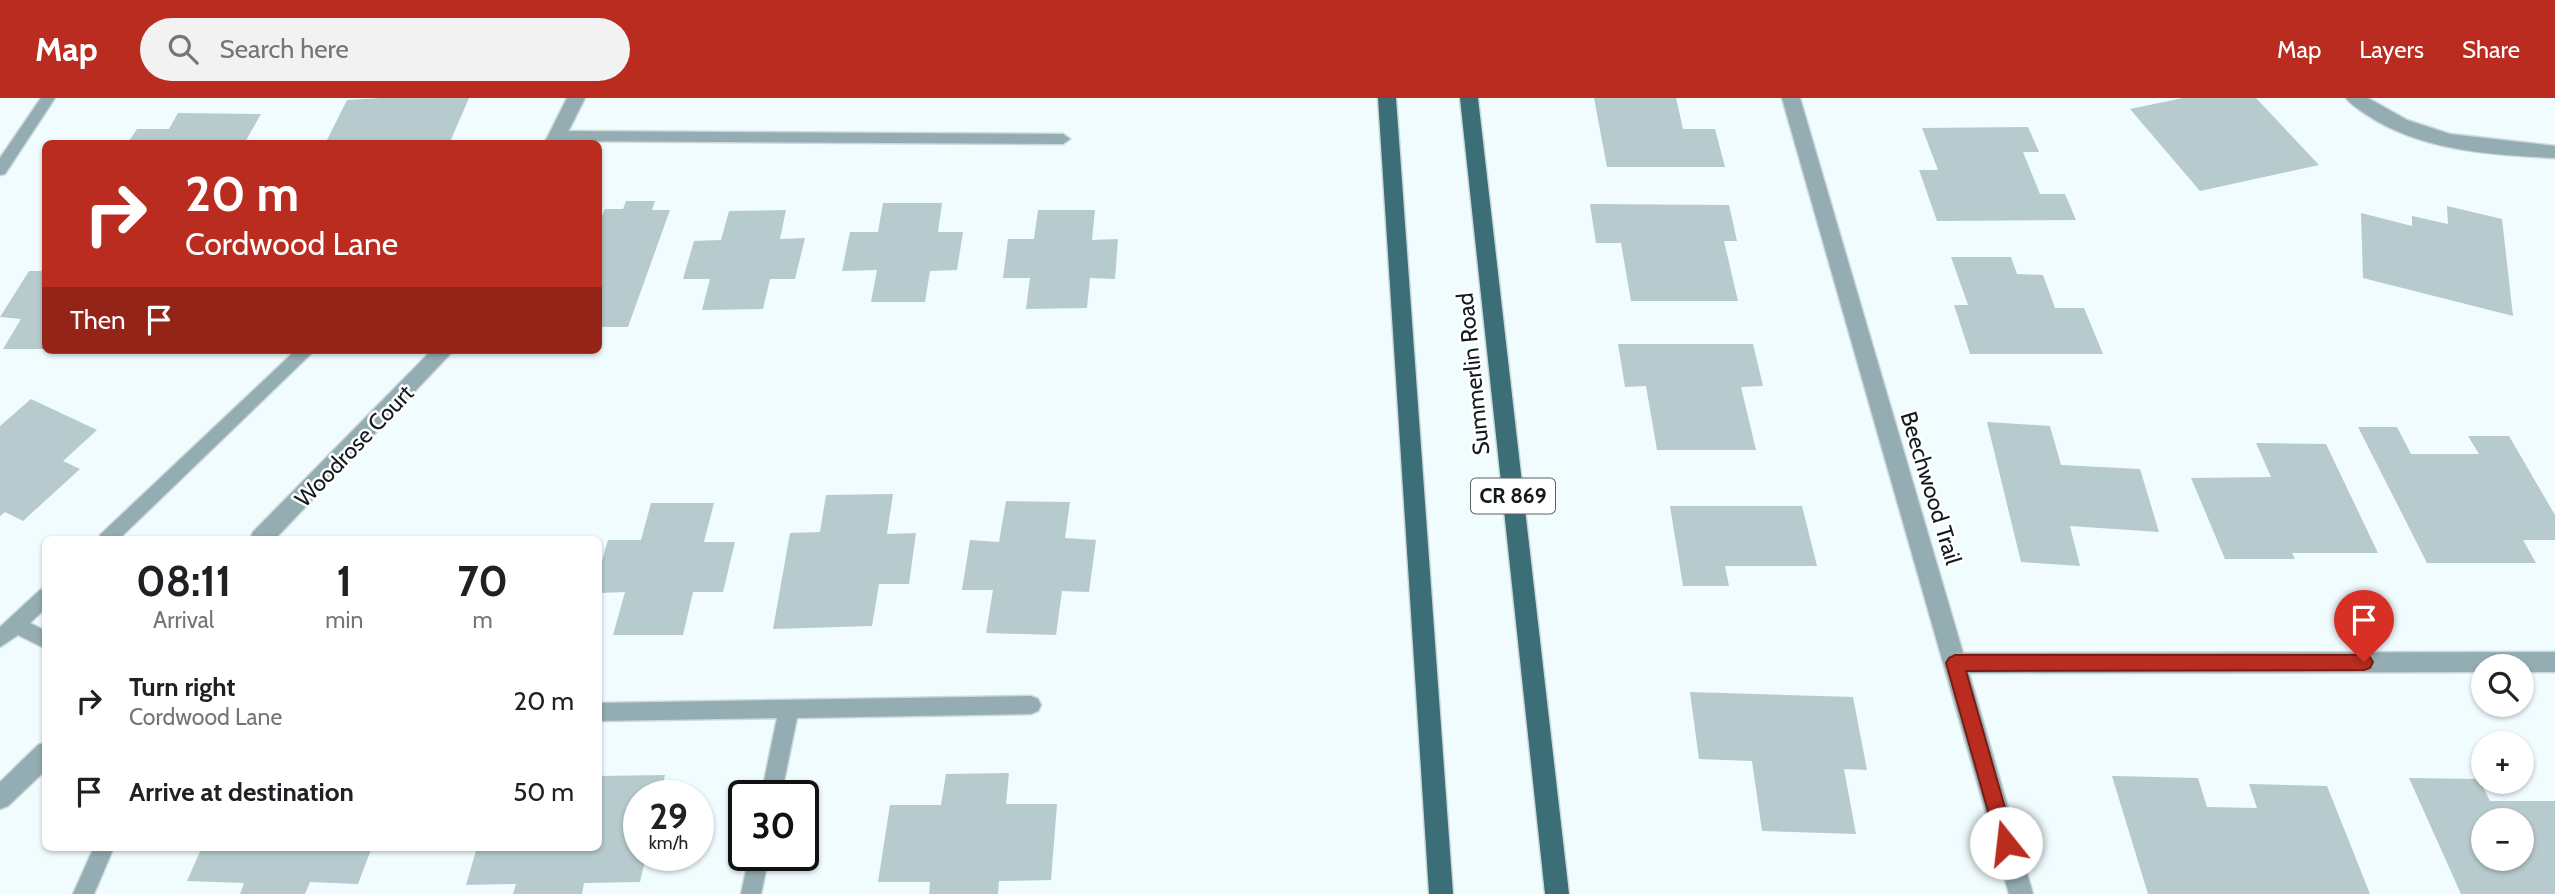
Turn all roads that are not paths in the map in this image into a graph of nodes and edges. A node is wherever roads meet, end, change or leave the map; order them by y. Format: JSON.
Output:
{"nodes":[{"id":1,"x":48,"y":98,"type":"edge"},
{"id":2,"x":576,"y":98,"type":"edge"},
{"id":3,"x":1387,"y":98,"type":"edge"},
{"id":4,"x":1469,"y":98,"type":"edge"},
{"id":5,"x":1791,"y":98,"type":"edge"},
{"id":6,"x":2355,"y":98,"type":"edge"},
{"id":7,"x":1063,"y":139,"type":"dead end"},
{"id":8,"x":554,"y":140,"type":"edge"},
{"id":9,"x":2555,"y":152,"type":"edge"},
{"id":10,"x":0,"y":170,"type":"edge"},
{"id":11,"x":303,"y":354,"type":"edge"},
{"id":12,"x":440,"y":354,"type":"edge"},
{"id":13,"x":110,"y":536,"type":"edge"},
{"id":14,"x":264,"y":536,"type":"edge"},
{"id":15,"x":42,"y":600,"type":"edge"},
{"id":16,"x":16,"y":624,"type":"junction"},
{"id":17,"x":0,"y":639,"type":"edge"},
{"id":18,"x":42,"y":639,"type":"edge"},
{"id":19,"x":2555,"y":662,"type":"edge"},
{"id":20,"x":1955,"y":663,"type":"junction"},
{"id":21,"x":1031,"y":705,"type":"dead end"},
{"id":22,"x":789,"y":708,"type":"junction"},
{"id":23,"x":602,"y":712,"type":"edge"},
{"id":24,"x":42,"y":757,"type":"edge"},
{"id":25,"x":774,"y":780,"type":"edge"},
{"id":26,"x":0,"y":798,"type":"edge"},
{"id":27,"x":102,"y":851,"type":"edge"},
{"id":28,"x":756,"y":871,"type":"edge"},
{"id":29,"x":83,"y":894,"type":"edge"},
{"id":30,"x":751,"y":894,"type":"edge"},
{"id":31,"x":1440,"y":894,"type":"edge"},
{"id":32,"x":1557,"y":894,"type":"edge"},
{"id":33,"x":2021,"y":894,"type":"edge"}],
"edges":[{"from":1,"to":10,"type":"lane"},
{"from":2,"to":8,"type":"street"},
{"from":3,"to":31,"type":"main road"},
{"from":4,"to":32,"type":"main road","name":"Summerlin Road","number":"CR 869"},
{"from":5,"to":20,"type":"street","name":"Beechwood Trail"},
{"from":6,"to":9,"type":"street"},
{"from":7,"to":8,"type":"lane"},
{"from":11,"to":13,"type":"lane"},
{"from":12,"to":14,"type":"street","name":"Woodrose Court"},
{"from":15,"to":16,"type":"lane"},
{"from":16,"to":17,"type":"lane"},
{"from":16,"to":18,"type":"lane"},
{"from":19,"to":20,"type":"street"},
{"from":20,"to":33,"type":"street","name":"Beechwood Trail"},
{"from":21,"to":22,"type":"lane"},
{"from":22,"to":23,"type":"lane"},
{"from":22,"to":25,"type":"lane"},
{"from":24,"to":26,"type":"street"},
{"from":27,"to":29,"type":"lane"},
{"from":28,"to":30,"type":"lane"}]}
